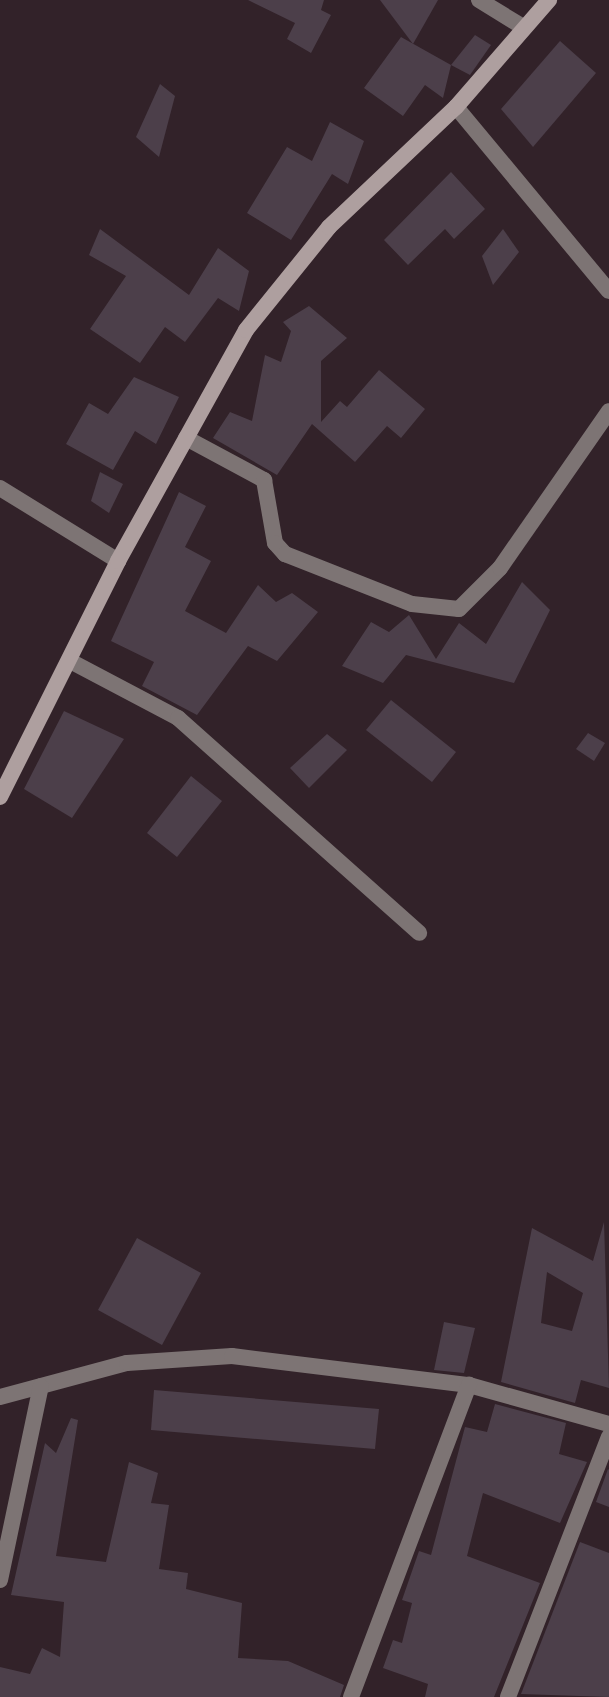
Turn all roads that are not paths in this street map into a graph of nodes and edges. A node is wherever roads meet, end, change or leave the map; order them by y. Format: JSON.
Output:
{"nodes":[{"id":1,"x":479,"y":0,"type":"edge"},
{"id":2,"x":549,"y":0,"type":"edge"},
{"id":3,"x":523,"y":27,"type":"junction"},
{"id":4,"x":456,"y":107,"type":"junction"},
{"id":5,"x":609,"y":291,"type":"edge"},
{"id":6,"x":609,"y":411,"type":"edge"},
{"id":7,"x":186,"y":438,"type":"junction"},
{"id":8,"x":0,"y":488,"type":"edge"},
{"id":9,"x":118,"y":561,"type":"junction"},
{"id":10,"x":72,"y":662,"type":"junction"},
{"id":11,"x":0,"y":797,"type":"edge"},
{"id":12,"x":419,"y":933,"type":"dead end"},
{"id":13,"x":469,"y":1385,"type":"junction"},
{"id":14,"x":41,"y":1386,"type":"junction"},
{"id":15,"x":0,"y":1397,"type":"edge"},
{"id":16,"x":609,"y":1424,"type":"edge"},
{"id":17,"x":609,"y":1437,"type":"edge"},
{"id":18,"x":0,"y":1580,"type":"edge"},
{"id":19,"x":351,"y":1697,"type":"edge"},
{"id":20,"x":508,"y":1697,"type":"edge"}],
"edges":[{"from":1,"to":3,"type":"street"},
{"from":2,"to":3,"type":"street"},
{"from":3,"to":4,"type":"street"},
{"from":4,"to":5,"type":"street"},
{"from":4,"to":7,"type":"street"},
{"from":6,"to":7,"type":"street"},
{"from":7,"to":9,"type":"street"},
{"from":8,"to":9,"type":"street"},
{"from":9,"to":10,"type":"street"},
{"from":10,"to":11,"type":"street"},
{"from":10,"to":12,"type":"street"},
{"from":13,"to":14,"type":"street"},
{"from":13,"to":16,"type":"street"},
{"from":13,"to":19,"type":"street"},
{"from":14,"to":15,"type":"street"},
{"from":14,"to":18,"type":"street"},
{"from":17,"to":20,"type":"street"}]}
